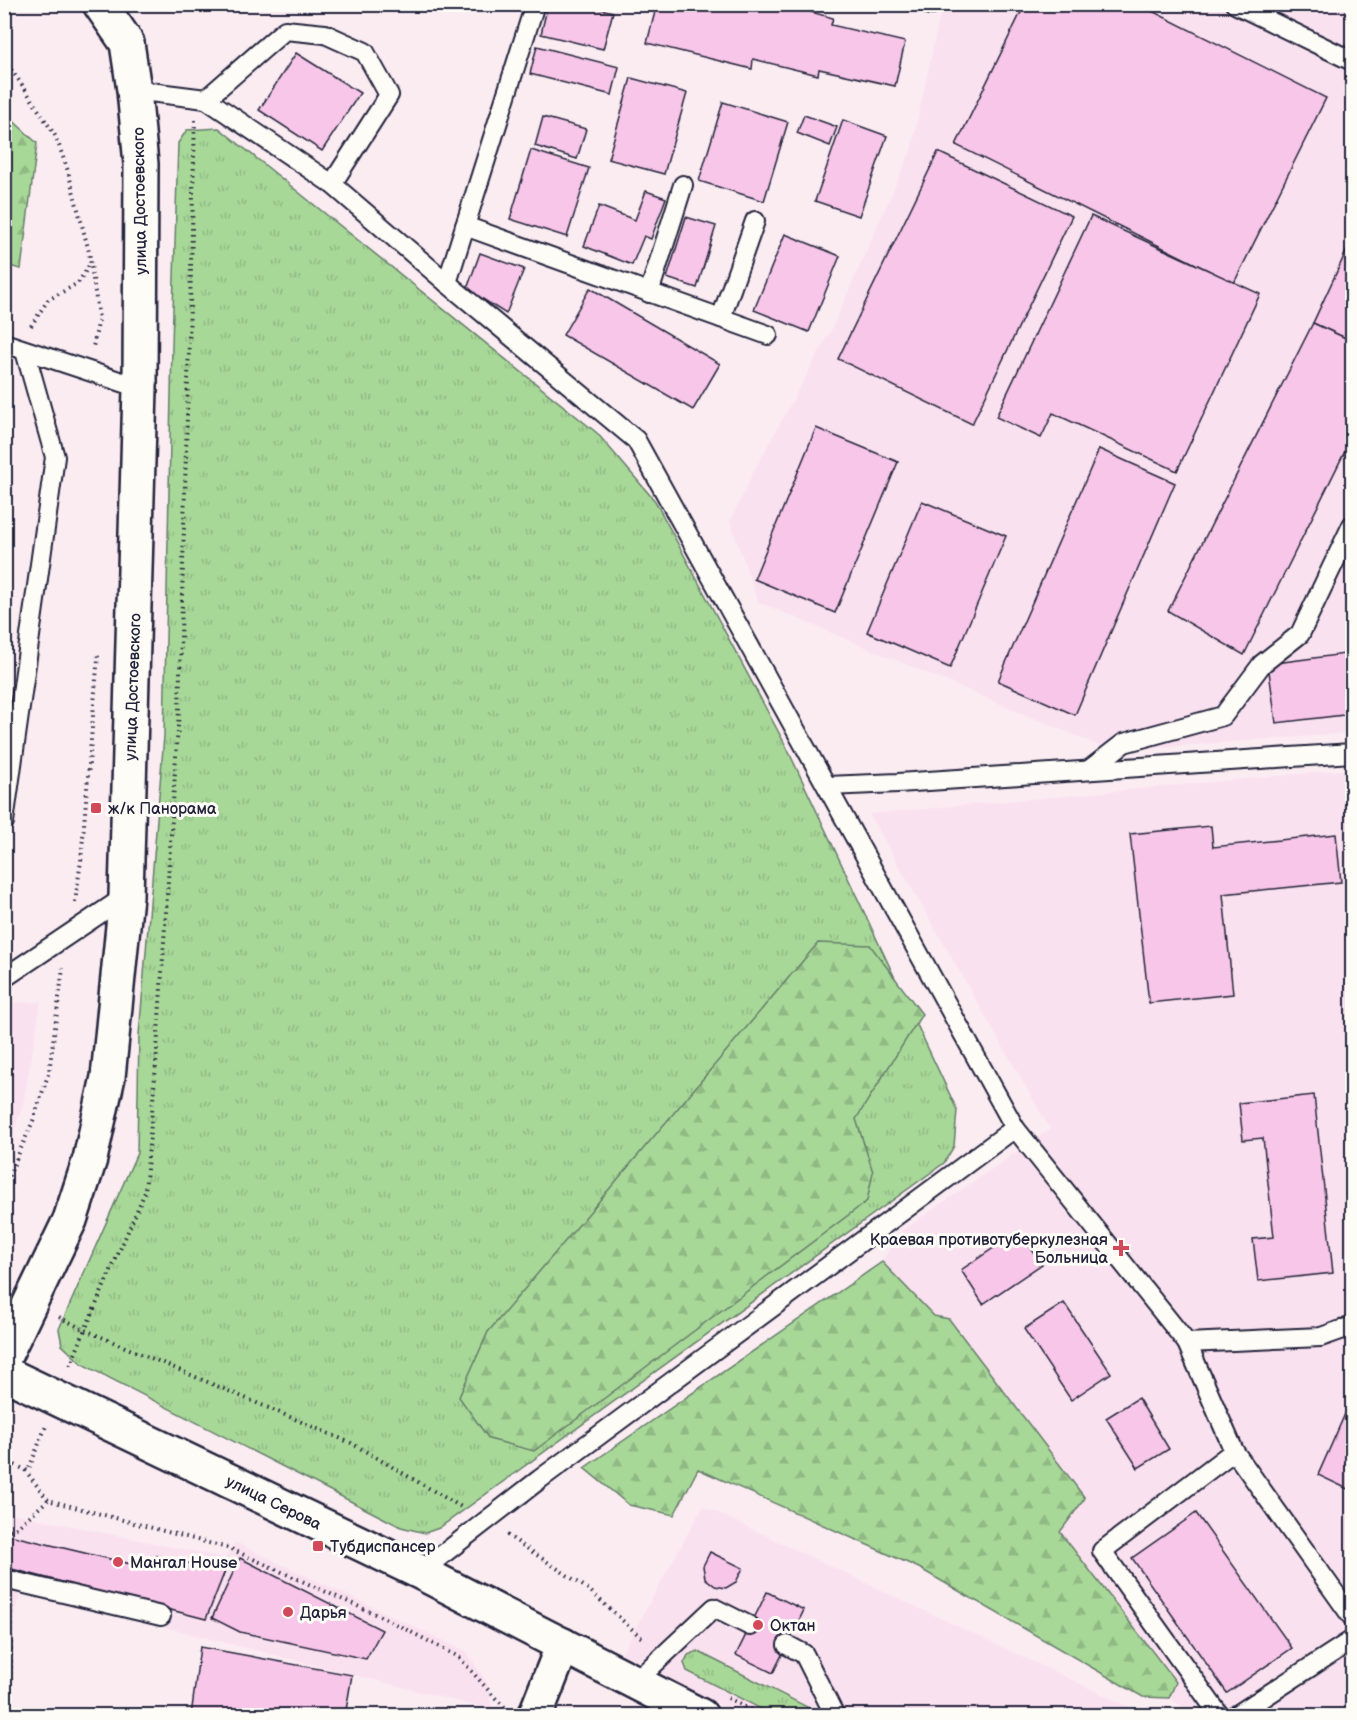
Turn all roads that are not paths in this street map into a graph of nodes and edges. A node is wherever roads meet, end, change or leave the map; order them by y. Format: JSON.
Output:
{"nodes":[{"id":1,"x":535,"y":4,"type":"edge"},
{"id":2,"x":1235,"y":4,"type":"edge"},
{"id":3,"x":106,"y":6,"type":"edge"},
{"id":4,"x":1352,"y":60,"type":"edge"},
{"id":5,"x":135,"y":90,"type":"junction"},
{"id":6,"x":200,"y":98,"type":"junction"},
{"id":7,"x":332,"y":184,"type":"junction"},
{"id":8,"x":683,"y":185,"type":"dead end"},
{"id":9,"x":755,"y":221,"type":"dead end"},
{"id":10,"x":465,"y":226,"type":"junction"},
{"id":11,"x":447,"y":284,"type":"junction"},
{"id":12,"x":649,"y":293,"type":"junction"},
{"id":13,"x":721,"y":318,"type":"junction"},
{"id":14,"x":768,"y":335,"type":"dead end"},
{"id":15,"x":4,"y":343,"type":"edge"},
{"id":16,"x":25,"y":351,"type":"junction"},
{"id":17,"x":140,"y":388,"type":"junction"},
{"id":18,"x":1353,"y":525,"type":"edge"},
{"id":19,"x":1353,"y":753,"type":"edge"},
{"id":20,"x":1089,"y":770,"type":"junction"},
{"id":21,"x":827,"y":786,"type":"junction"},
{"id":22,"x":4,"y":822,"type":"edge"},
{"id":23,"x":126,"y":896,"type":"junction"},
{"id":24,"x":4,"y":978,"type":"edge"},
{"id":25,"x":1015,"y":1128,"type":"junction"},
{"id":26,"x":1353,"y":1326,"type":"edge"},
{"id":27,"x":1187,"y":1343,"type":"junction"},
{"id":28,"x":4,"y":1357,"type":"edge"},
{"id":29,"x":4,"y":1373,"type":"edge"},
{"id":30,"x":1234,"y":1452,"type":"junction"},
{"id":31,"x":420,"y":1572,"type":"junction"},
{"id":32,"x":8,"y":1580,"type":"edge"},
{"id":33,"x":161,"y":1616,"type":"dead end"},
{"id":34,"x":1353,"y":1617,"type":"edge"},
{"id":35,"x":750,"y":1626,"type":"dead end"},
{"id":36,"x":1353,"y":1640,"type":"edge"},
{"id":37,"x":563,"y":1645,"type":"junction"},
{"id":38,"x":787,"y":1645,"type":"dead end"},
{"id":39,"x":635,"y":1682,"type":"junction"},
{"id":40,"x":711,"y":1705,"type":"edge"},
{"id":41,"x":521,"y":1712,"type":"edge"},
{"id":42,"x":835,"y":1716,"type":"edge"},
{"id":43,"x":1220,"y":1716,"type":"edge"},
{"id":44,"x":1235,"y":1716,"type":"edge"}],
"edges":[{"from":1,"to":10,"type":"lane"},
{"from":2,"to":4,"type":"lane"},
{"from":3,"to":5,"type":"main road","name":"улица Достоевского"},
{"from":5,"to":6,"type":"lane"},
{"from":5,"to":17,"type":"main road","name":"улица Достоевского"},
{"from":6,"to":7,"type":"lane"},
{"from":6,"to":7,"type":"lane"},
{"from":7,"to":11,"type":"lane"},
{"from":8,"to":12,"type":"lane"},
{"from":9,"to":13,"type":"lane"},
{"from":10,"to":11,"type":"lane"},
{"from":10,"to":12,"type":"lane"},
{"from":11,"to":21,"type":"lane"},
{"from":12,"to":13,"type":"lane"},
{"from":13,"to":14,"type":"lane"},
{"from":15,"to":16,"type":"lane"},
{"from":16,"to":17,"type":"lane"},
{"from":16,"to":22,"type":"lane"},
{"from":17,"to":23,"type":"main road","name":"улица Достоевского"},
{"from":18,"to":20,"type":"lane"},
{"from":19,"to":20,"type":"lane"},
{"from":20,"to":21,"type":"lane"},
{"from":21,"to":25,"type":"lane"},
{"from":23,"to":24,"type":"lane"},
{"from":23,"to":28,"type":"main road","name":"улица Достоевского"},
{"from":25,"to":27,"type":"lane"},
{"from":25,"to":31,"type":"lane"},
{"from":26,"to":27,"type":"lane"},
{"from":27,"to":30,"type":"lane"},
{"from":29,"to":31,"type":"main road","name":"улица Серова"},
{"from":30,"to":34,"type":"lane"},
{"from":30,"to":43,"type":"lane"},
{"from":31,"to":37,"type":"main road","name":"улица Серова"},
{"from":32,"to":33,"type":"lane"},
{"from":35,"to":39,"type":"lane"},
{"from":36,"to":44,"type":"lane"},
{"from":37,"to":39,"type":"main road","name":"улица Серова"},
{"from":37,"to":41,"type":"main road"},
{"from":38,"to":42,"type":"lane"},
{"from":39,"to":40,"type":"main road","name":"улица Серова"}]}
